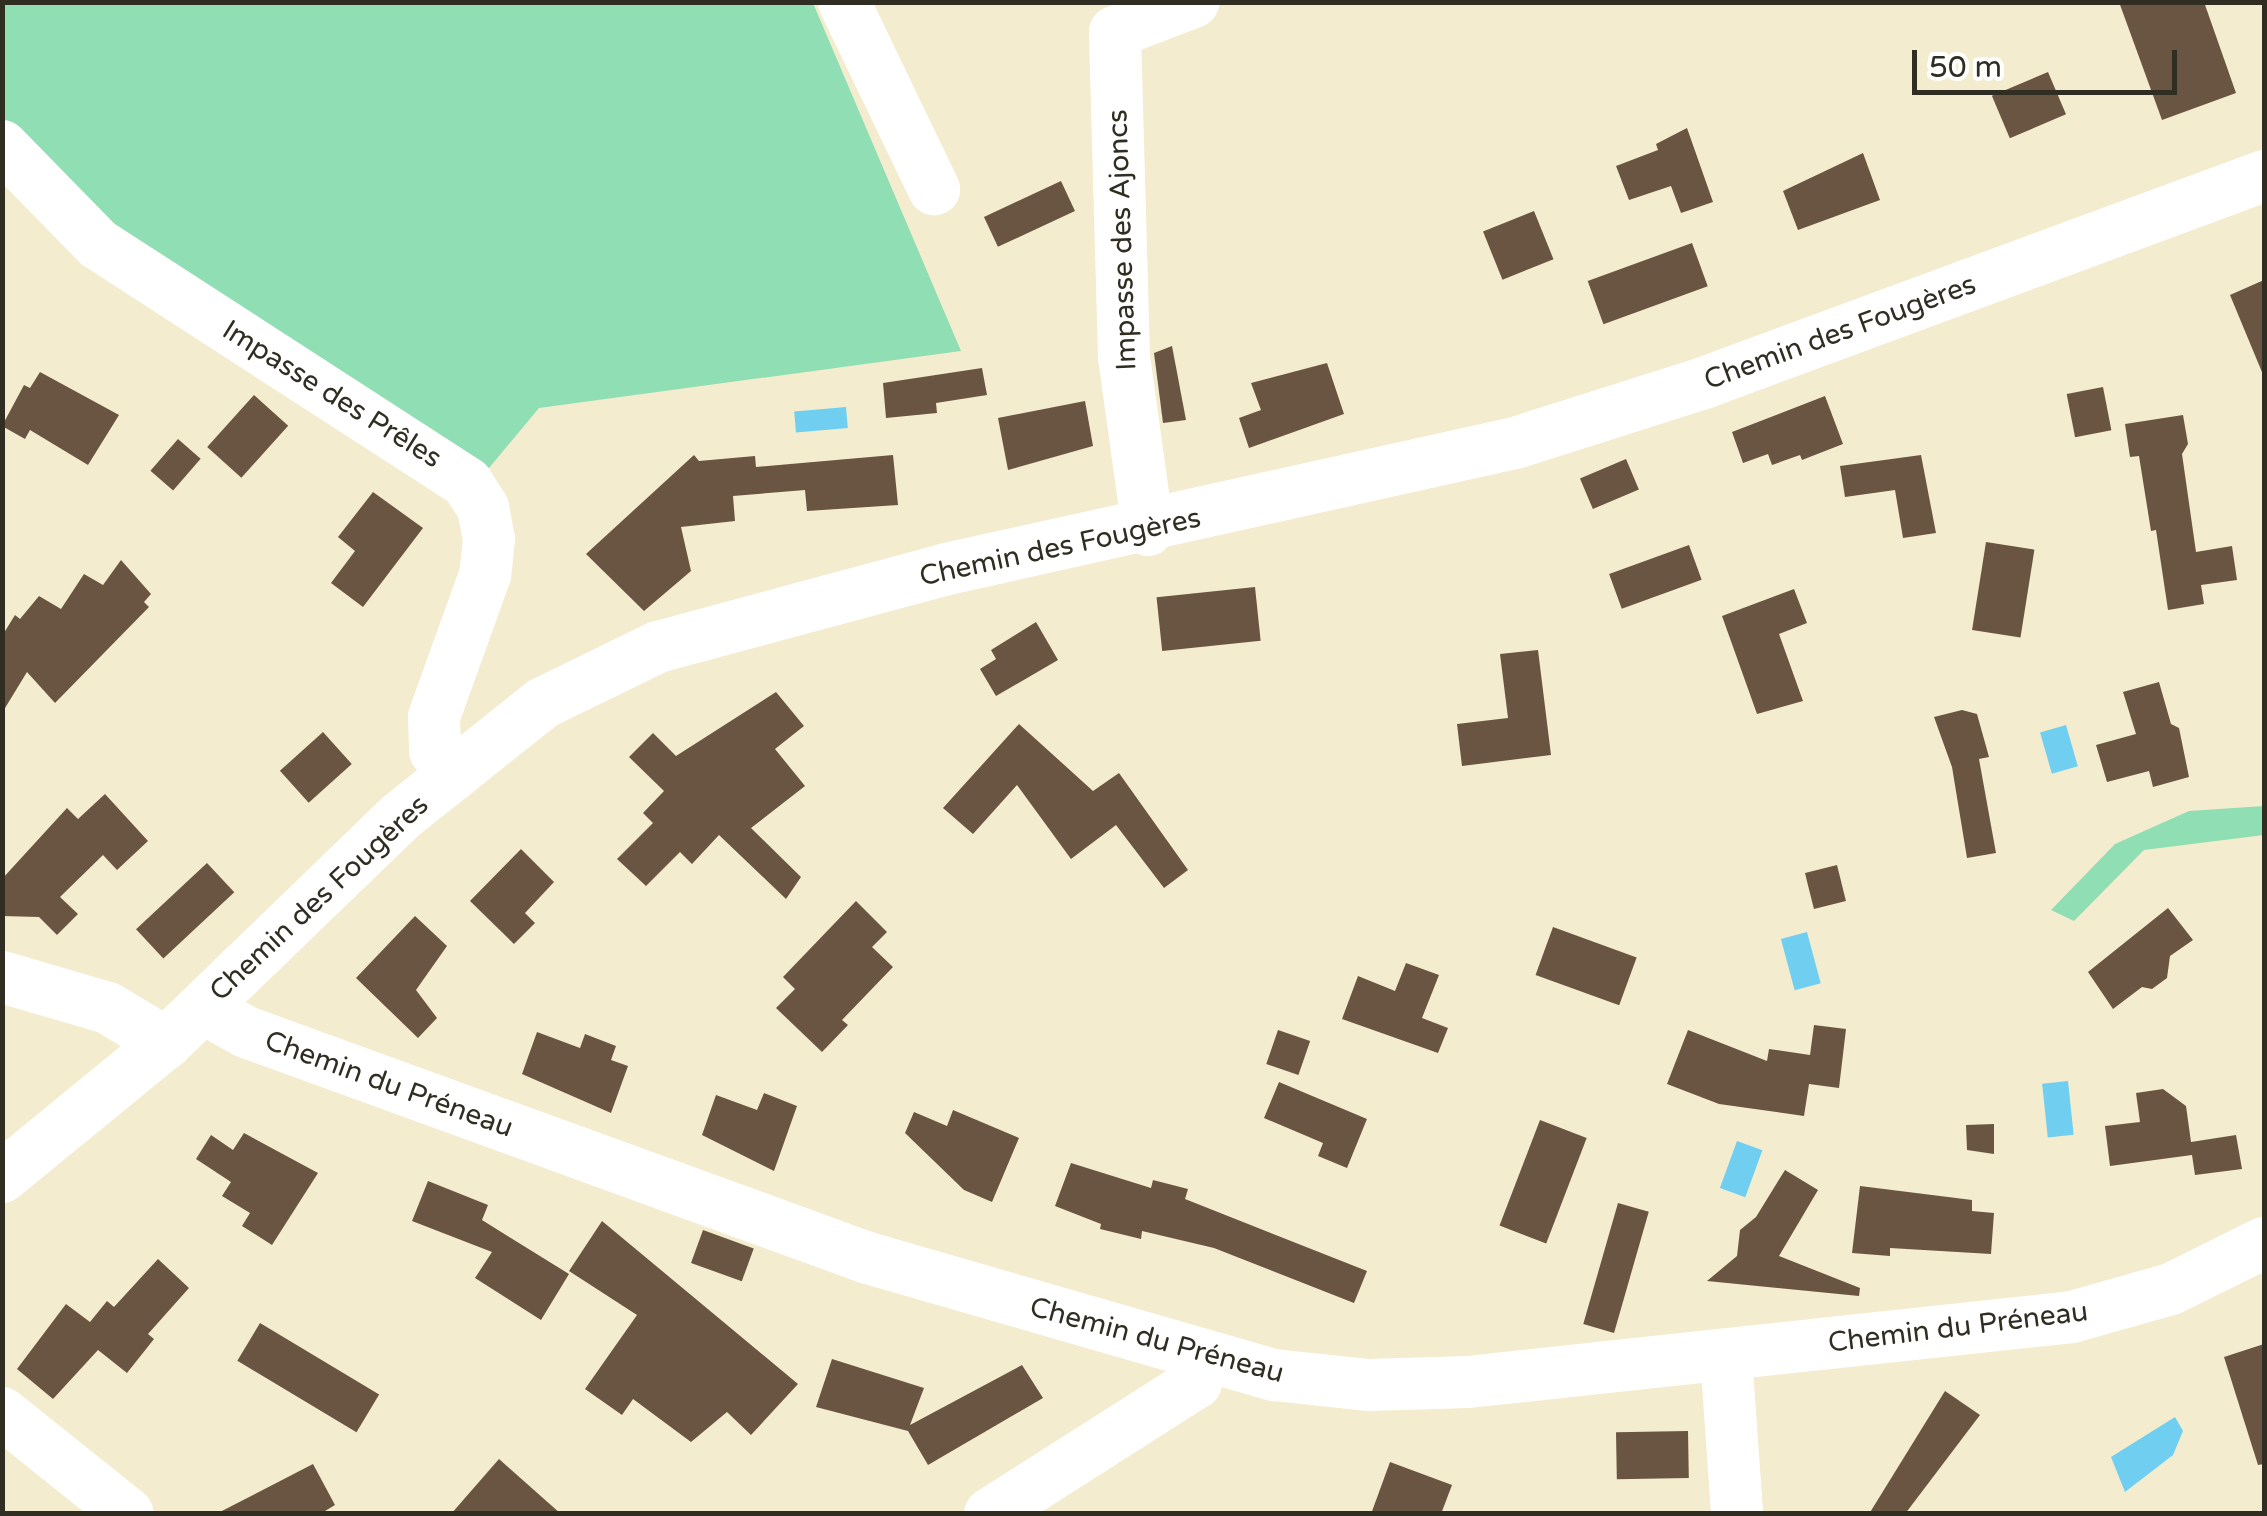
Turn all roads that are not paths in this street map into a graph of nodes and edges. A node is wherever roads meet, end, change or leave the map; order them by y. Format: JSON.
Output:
{"nodes":[{"id":1,"x":844,"y":2,"type":"edge"},
{"id":2,"x":1193,"y":2,"type":"edge"},
{"id":3,"x":2,"y":146,"type":"edge"},
{"id":4,"x":2264,"y":176,"type":"edge"},
{"id":5,"x":934,"y":189,"type":"dead end"},
{"id":6,"x":1148,"y":530,"type":"junction"},
{"id":7,"x":453,"y":775,"type":"junction"},
{"id":8,"x":2,"y":977,"type":"edge"},
{"id":9,"x":203,"y":1008,"type":"junction"},
{"id":10,"x":166,"y":1043,"type":"junction"},
{"id":11,"x":2,"y":1177,"type":"edge"},
{"id":12,"x":2264,"y":1243,"type":"edge"},
{"id":13,"x":1726,"y":1355,"type":"junction"},
{"id":14,"x":1203,"y":1358,"type":"junction"},
{"id":15,"x":2,"y":1414,"type":"edge"},
{"id":16,"x":128,"y":1514,"type":"edge"},
{"id":17,"x":990,"y":1514,"type":"edge"},
{"id":18,"x":1737,"y":1514,"type":"edge"}],
"edges":[{"from":1,"to":5,"type":"street"},
{"from":2,"to":6,"type":"street","name":"Impasse des Ajoncs"},
{"from":3,"to":7,"type":"street","name":"Impasse des Prêles"},
{"from":4,"to":6,"type":"street","name":"Chemin des Fougères"},
{"from":6,"to":7,"type":"street","name":"Chemin des Fougères"},
{"from":7,"to":9,"type":"street","name":"Chemin des Fougères"},
{"from":8,"to":10,"type":"street"},
{"from":9,"to":10,"type":"street","name":"Chemin des Fougères"},
{"from":9,"to":14,"type":"street","name":"Chemin du Préneau"},
{"from":10,"to":11,"type":"street","name":"Chemin des Fougères"},
{"from":12,"to":13,"type":"street","name":"Chemin du Préneau"},
{"from":13,"to":14,"type":"street","name":"Chemin du Préneau"},
{"from":13,"to":18,"type":"street"},
{"from":14,"to":17,"type":"street"},
{"from":15,"to":16,"type":"street"}]}
